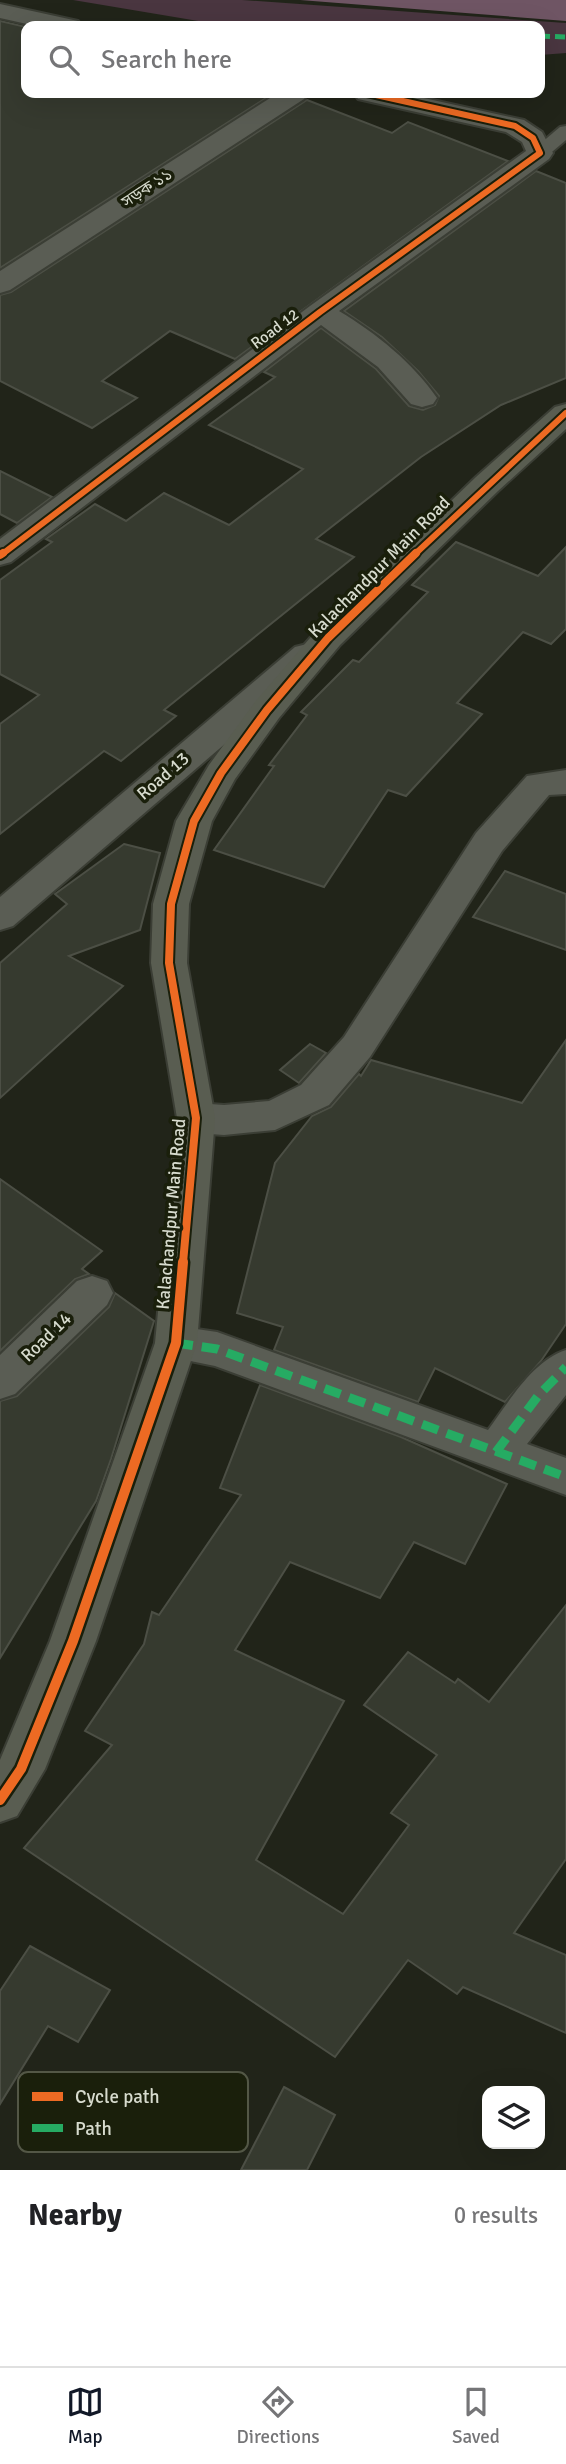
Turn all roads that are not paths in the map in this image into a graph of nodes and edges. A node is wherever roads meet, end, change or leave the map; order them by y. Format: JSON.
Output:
{"nodes":[{"id":1,"x":0,"y":11,"type":"edge"},
{"id":2,"x":46,"y":21,"type":"edge"},
{"id":3,"x":287,"y":98,"type":"edge"},
{"id":4,"x":389,"y":98,"type":"edge"},
{"id":5,"x":566,"y":131,"type":"edge"},
{"id":6,"x":540,"y":153,"type":"junction"},
{"id":7,"x":0,"y":284,"type":"edge"},
{"id":8,"x":320,"y":312,"type":"junction"},
{"id":9,"x":422,"y":398,"type":"dead end"},
{"id":10,"x":566,"y":414,"type":"edge"},
{"id":11,"x":0,"y":555,"type":"edge"},
{"id":12,"x":328,"y":638,"type":"junction"},
{"id":13,"x":566,"y":782,"type":"edge"},
{"id":14,"x":0,"y":917,"type":"edge"},
{"id":15,"x":196,"y":1118,"type":"junction"},
{"id":16,"x":92,"y":1293,"type":"dead end"},
{"id":17,"x":176,"y":1343,"type":"junction"},
{"id":18,"x":566,"y":1367,"type":"edge"},
{"id":19,"x":0,"y":1382,"type":"edge"},
{"id":20,"x":496,"y":1452,"type":"junction"},
{"id":21,"x":566,"y":1477,"type":"edge"},
{"id":22,"x":0,"y":1800,"type":"edge"}],
"edges":[{"from":1,"to":2,"type":"street"},
{"from":3,"to":7,"type":"street","name":"সড়ক ১১"},
{"from":4,"to":6,"type":"street"},
{"from":5,"to":6,"type":"lane"},
{"from":6,"to":8,"type":"street","name":"Road 12"},
{"from":8,"to":9,"type":"street"},
{"from":8,"to":11,"type":"street","name":"Road 12"},
{"from":10,"to":12,"type":"street","name":"Kalachandpur Main Road"},
{"from":12,"to":14,"type":"street","name":"Road 13"},
{"from":12,"to":15,"type":"street","name":"Kalachandpur Main Road"},
{"from":13,"to":15,"type":"street"},
{"from":15,"to":17,"type":"street","name":"Kalachandpur Main Road"},
{"from":16,"to":19,"type":"street","name":"Road 14"},
{"from":17,"to":20,"type":"street"},
{"from":17,"to":22,"type":"street","name":"Kalachandpur Main Road"},
{"from":18,"to":20,"type":"street"},
{"from":20,"to":21,"type":"street"}]}
